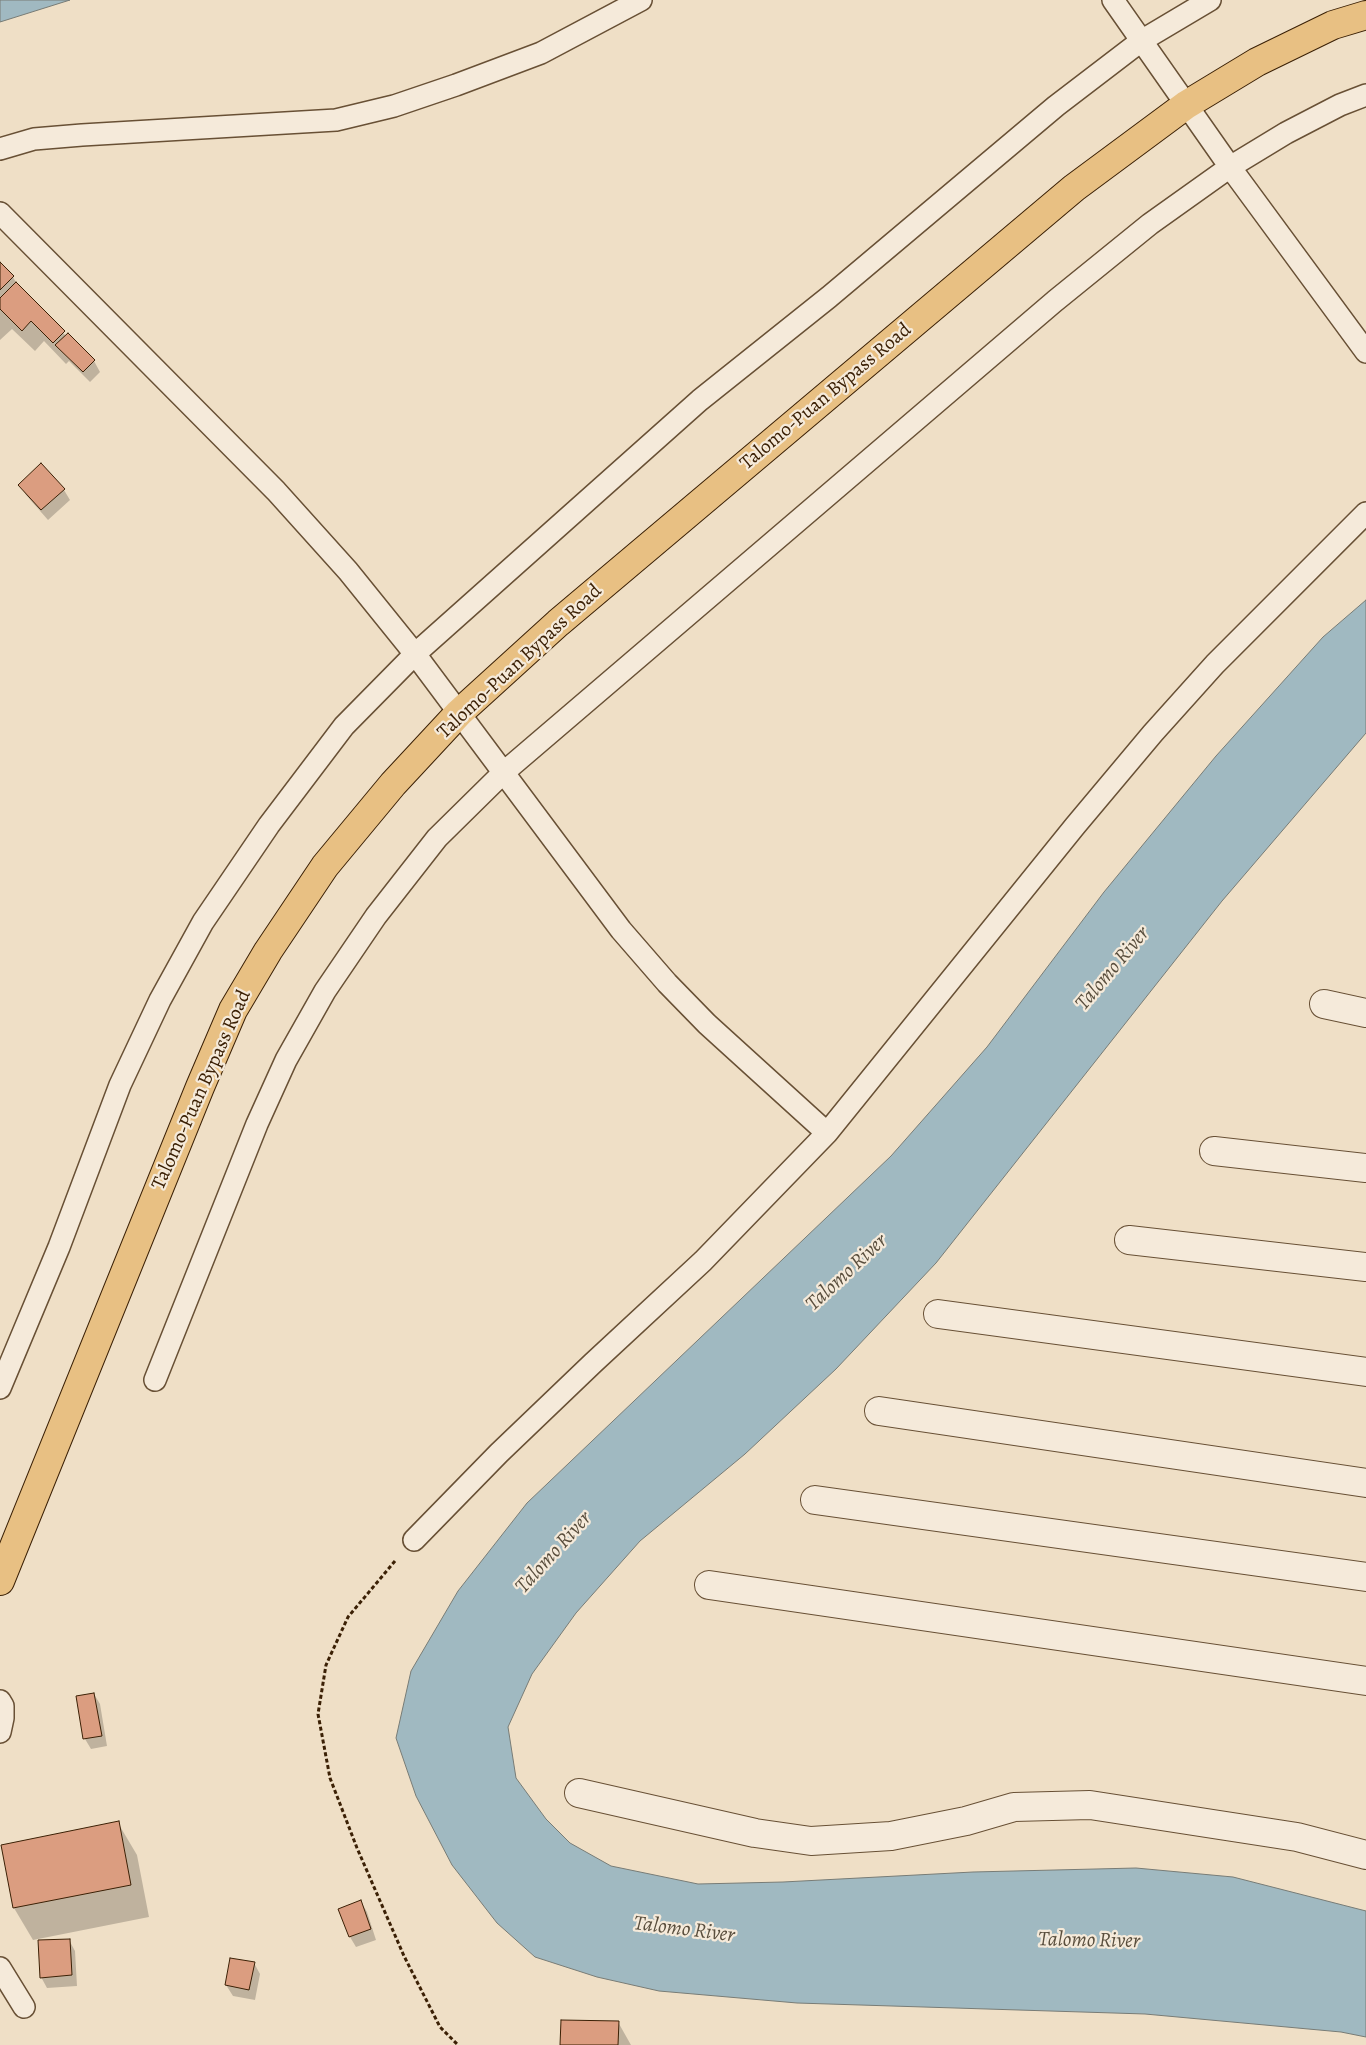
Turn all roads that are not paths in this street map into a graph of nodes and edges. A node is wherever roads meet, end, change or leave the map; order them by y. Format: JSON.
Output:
{"nodes":[{"id":1,"x":640,"y":0,"type":"edge"},
{"id":2,"x":1113,"y":0,"type":"edge"},
{"id":3,"x":1210,"y":0,"type":"edge"},
{"id":4,"x":1366,"y":15,"type":"edge"},
{"id":5,"x":1141,"y":41,"type":"junction"},
{"id":6,"x":1366,"y":95,"type":"edge"},
{"id":7,"x":1186,"y":105,"type":"junction"},
{"id":8,"x":0,"y":149,"type":"edge"},
{"id":9,"x":1230,"y":167,"type":"junction"},
{"id":10,"x":0,"y":213,"type":"edge"},
{"id":11,"x":1366,"y":352,"type":"edge"},
{"id":12,"x":1366,"y":513,"type":"edge"},
{"id":13,"x":414,"y":654,"type":"junction"},
{"id":14,"x":459,"y":713,"type":"junction"},
{"id":15,"x":503,"y":773,"type":"junction"},
{"id":16,"x":1324,"y":1004,"type":"dead end"},
{"id":17,"x":1366,"y":1013,"type":"edge"},
{"id":18,"x":827,"y":1133,"type":"junction"},
{"id":19,"x":1214,"y":1151,"type":"dead end"},
{"id":20,"x":1366,"y":1168,"type":"edge"},
{"id":21,"x":1129,"y":1240,"type":"dead end"},
{"id":22,"x":1366,"y":1266,"type":"edge"},
{"id":23,"x":938,"y":1314,"type":"dead end"},
{"id":24,"x":1366,"y":1372,"type":"edge"},
{"id":25,"x":155,"y":1380,"type":"dead end"},
{"id":26,"x":0,"y":1388,"type":"edge"},
{"id":27,"x":879,"y":1411,"type":"dead end"},
{"id":28,"x":1366,"y":1483,"type":"edge"},
{"id":29,"x":816,"y":1500,"type":"dead end"},
{"id":30,"x":414,"y":1540,"type":"road end"},
{"id":31,"x":1366,"y":1577,"type":"edge"},
{"id":32,"x":0,"y":1581,"type":"edge"},
{"id":33,"x":709,"y":1585,"type":"dead end"},
{"id":34,"x":1366,"y":1681,"type":"edge"},
{"id":35,"x":0,"y":1701,"type":"edge"},
{"id":36,"x":0,"y":1732,"type":"edge"},
{"id":37,"x":578,"y":1793,"type":"dead end"},
{"id":38,"x":1366,"y":1856,"type":"edge"},
{"id":39,"x":0,"y":1968,"type":"edge"},
{"id":40,"x":24,"y":2007,"type":"dead end"}],
"edges":[{"from":1,"to":8,"type":"lane"},
{"from":2,"to":5,"type":"lane"},
{"from":3,"to":5,"type":"lane"},
{"from":4,"to":7,"type":"highway","name":"Talomo-Puan Bypass Road"},
{"from":5,"to":7,"type":"lane"},
{"from":5,"to":13,"type":"lane"},
{"from":6,"to":9,"type":"lane"},
{"from":7,"to":9,"type":"lane"},
{"from":7,"to":14,"type":"highway","name":"Talomo-Puan Bypass Road"},
{"from":9,"to":11,"type":"lane"},
{"from":9,"to":15,"type":"lane"},
{"from":10,"to":13,"type":"lane"},
{"from":12,"to":18,"type":"lane"},
{"from":13,"to":14,"type":"lane"},
{"from":13,"to":26,"type":"lane"},
{"from":14,"to":15,"type":"lane"},
{"from":14,"to":32,"type":"highway","name":"Talomo-Puan Bypass Road"},
{"from":15,"to":18,"type":"lane"},
{"from":15,"to":25,"type":"lane"},
{"from":16,"to":17,"type":"street"},
{"from":18,"to":30,"type":"lane"},
{"from":19,"to":20,"type":"street"},
{"from":21,"to":22,"type":"street"},
{"from":23,"to":24,"type":"street"},
{"from":27,"to":28,"type":"street"},
{"from":29,"to":31,"type":"street"},
{"from":33,"to":34,"type":"street"},
{"from":35,"to":36,"type":"lane"},
{"from":37,"to":38,"type":"street"},
{"from":39,"to":40,"type":"lane"}]}
